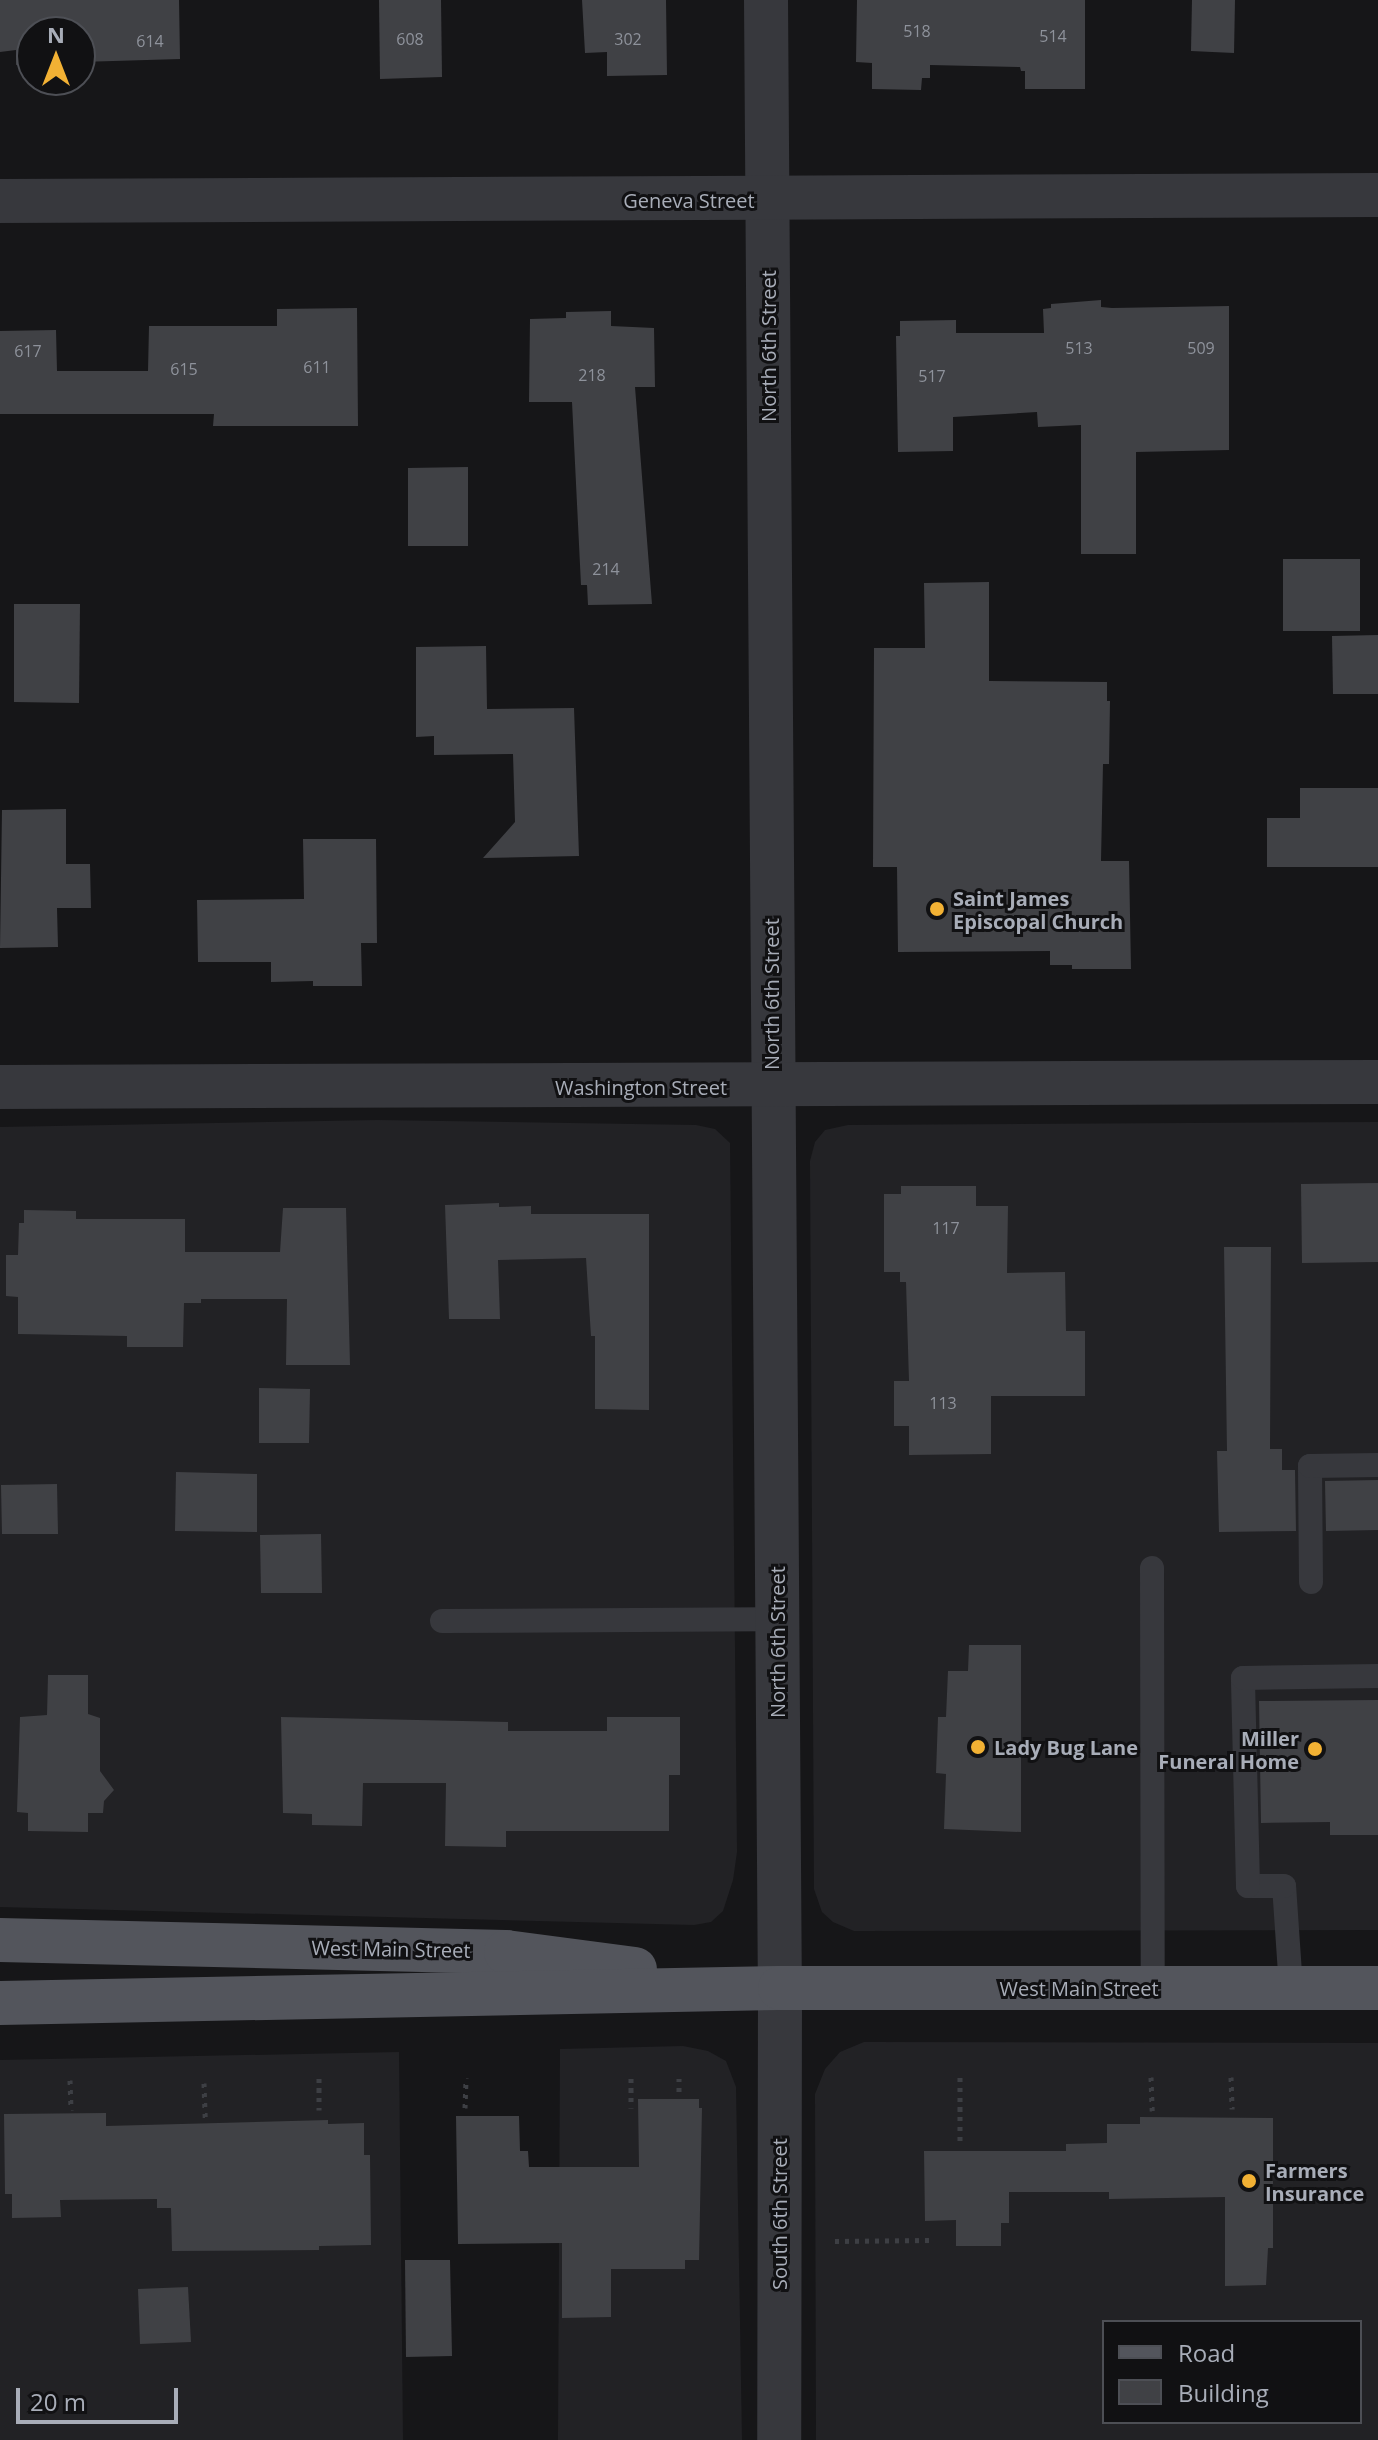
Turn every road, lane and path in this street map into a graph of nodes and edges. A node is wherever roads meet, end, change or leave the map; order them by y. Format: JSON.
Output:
{"nodes":[{"id":1,"x":766,"y":0,"type":"edge"},
{"id":2,"x":1378,"y":195,"type":"edge"},
{"id":3,"x":767,"y":199,"type":"junction"},
{"id":4,"x":0,"y":201,"type":"edge"},
{"id":5,"x":1378,"y":1082,"type":"edge"},
{"id":6,"x":0,"y":1087,"type":"edge"},
{"id":7,"x":771,"y":1087,"type":"junction"},
{"id":8,"x":1378,"y":1465,"type":"edge"},
{"id":9,"x":1152,"y":1568,"type":"dead end"},
{"id":10,"x":1311,"y":1582,"type":"dead end"},
{"id":11,"x":777,"y":1619,"type":"junction"},
{"id":12,"x":442,"y":1621,"type":"dead end"},
{"id":13,"x":1378,"y":1676,"type":"edge"},
{"id":14,"x":0,"y":1940,"type":"edge"},
{"id":15,"x":780,"y":1988,"type":"junction"},
{"id":16,"x":1153,"y":1988,"type":"junction"},
{"id":17,"x":1291,"y":1988,"type":"junction"},
{"id":18,"x":1378,"y":1988,"type":"edge"},
{"id":19,"x":0,"y":2003,"type":"edge"},
{"id":20,"x":960,"y":2077,"type":"dead end"},
{"id":21,"x":1151,"y":2077,"type":"dead end"},
{"id":22,"x":1231,"y":2077,"type":"dead end"},
{"id":23,"x":319,"y":2078,"type":"dead end"},
{"id":24,"x":466,"y":2078,"type":"dead end"},
{"id":25,"x":631,"y":2078,"type":"dead end"},
{"id":26,"x":679,"y":2078,"type":"dead end"},
{"id":27,"x":70,"y":2080,"type":"dead end"},
{"id":28,"x":204,"y":2083,"type":"dead end"},
{"id":29,"x":679,"y":2096,"type":"dead end"},
{"id":30,"x":465,"y":2108,"type":"dead end"},
{"id":31,"x":631,"y":2108,"type":"dead end"},
{"id":32,"x":1232,"y":2109,"type":"dead end"},
{"id":33,"x":71,"y":2110,"type":"dead end"},
{"id":34,"x":319,"y":2110,"type":"dead end"},
{"id":35,"x":1152,"y":2111,"type":"dead end"},
{"id":36,"x":205,"y":2119,"type":"dead end"},
{"id":37,"x":960,"y":2143,"type":"dead end"},
{"id":38,"x":930,"y":2240,"type":"dead end"},
{"id":39,"x":835,"y":2241,"type":"dead end"},
{"id":40,"x":779,"y":2440,"type":"edge"}],
"edges":[{"from":1,"to":3,"type":"street","name":"North 6th Street"},
{"from":2,"to":3,"type":"street","name":"Geneva Street"},
{"from":3,"to":4,"type":"street","name":"Geneva Street"},
{"from":3,"to":7,"type":"street","name":"North 6th Street"},
{"from":5,"to":7,"type":"street","name":"Washington Street"},
{"from":6,"to":7,"type":"street","name":"Washington Street"},
{"from":7,"to":11,"type":"street","name":"North 6th Street"},
{"from":8,"to":10,"type":"lane"},
{"from":9,"to":16,"type":"lane"},
{"from":11,"to":12,"type":"lane"},
{"from":11,"to":15,"type":"street","name":"North 6th Street"},
{"from":13,"to":17,"type":"lane"},
{"from":14,"to":15,"type":"main road","name":"West Main Street"},
{"from":15,"to":16,"type":"main road","name":"West Main Street"},
{"from":15,"to":19,"type":"main road","name":"West Main Street"},
{"from":15,"to":40,"type":"street","name":"South 6th Street"},
{"from":16,"to":17,"type":"main road","name":"West Main Street"},
{"from":17,"to":18,"type":"main road","name":"West Main Street"},
{"from":20,"to":37,"type":"path"},
{"from":21,"to":35,"type":"path"},
{"from":22,"to":32,"type":"path"},
{"from":23,"to":34,"type":"path"},
{"from":24,"to":30,"type":"path"},
{"from":25,"to":31,"type":"path"},
{"from":26,"to":29,"type":"path"},
{"from":27,"to":33,"type":"path"},
{"from":28,"to":36,"type":"path"},
{"from":38,"to":39,"type":"path"}]}
